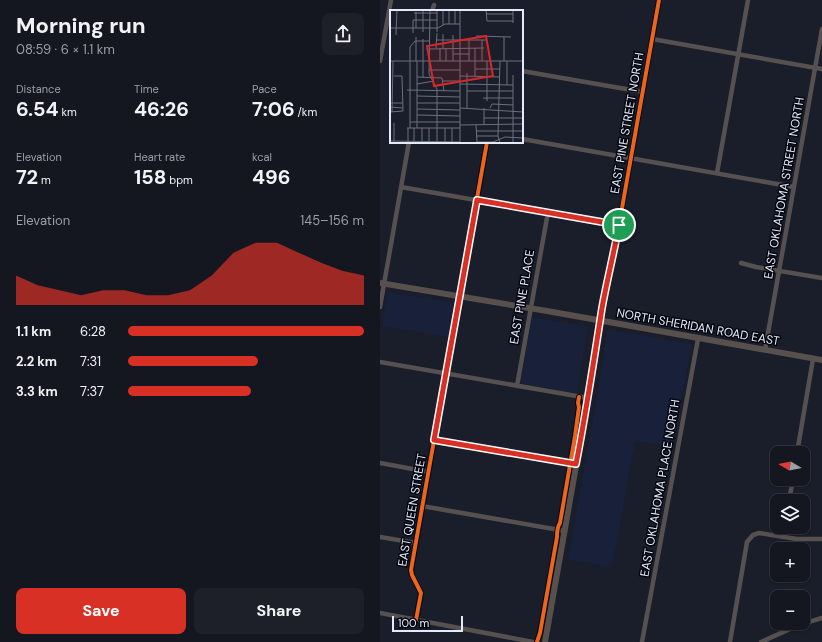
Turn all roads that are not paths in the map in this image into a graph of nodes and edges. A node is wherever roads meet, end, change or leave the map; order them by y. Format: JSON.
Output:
{"nodes":[{"id":1,"x":391,"y":0,"type":"edge"},
{"id":2,"x":659,"y":0,"type":"edge"},
{"id":3,"x":748,"y":0,"type":"edge"},
{"id":4,"x":434,"y":5,"type":"dead end"},
{"id":5,"x":432,"y":10,"type":"edge"},
{"id":6,"x":822,"y":30,"type":"edge"},
{"id":7,"x":652,"y":39,"type":"junction"},
{"id":8,"x":738,"y":55,"type":"junction"},
{"id":9,"x":380,"y":61,"type":"edge"},
{"id":10,"x":815,"y":68,"type":"junction"},
{"id":11,"x":822,"y":69,"type":"edge"},
{"id":12,"x":523,"y":71,"type":"edge"},
{"id":13,"x":643,"y":92,"type":"junction"},
{"id":14,"x":523,"y":139,"type":"edge"},
{"id":15,"x":409,"y":143,"type":"edge"},
{"id":16,"x":487,"y":143,"type":"edge"},
{"id":17,"x":631,"y":158,"type":"junction"},
{"id":18,"x":717,"y":174,"type":"junction"},
{"id":19,"x":401,"y":187,"type":"junction"},
{"id":20,"x":794,"y":187,"type":"junction"},
{"id":21,"x":477,"y":200,"type":"junction"},
{"id":22,"x":548,"y":212,"type":"junction"},
{"id":23,"x":619,"y":225,"type":"junction"},
{"id":24,"x":741,"y":263,"type":"dead end"},
{"id":25,"x":779,"y":271,"type":"junction"},
{"id":26,"x":822,"y":278,"type":"edge"},
{"id":27,"x":382,"y":283,"type":"edge"},
{"id":28,"x":459,"y":297,"type":"junction"},
{"id":29,"x":380,"y":307,"type":"edge"},
{"id":30,"x":530,"y":309,"type":"junction"},
{"id":31,"x":600,"y":321,"type":"junction"},
{"id":32,"x":698,"y":339,"type":"junction"},
{"id":33,"x":765,"y":350,"type":"junction"},
{"id":34,"x":813,"y":359,"type":"junction"},
{"id":35,"x":822,"y":360,"type":"edge"},
{"id":36,"x":380,"y":362,"type":"edge"},
{"id":37,"x":446,"y":373,"type":"junction"},
{"id":38,"x":517,"y":386,"type":"junction"},
{"id":39,"x":588,"y":398,"type":"junction"},
{"id":40,"x":434,"y":440,"type":"junction"},
{"id":41,"x":798,"y":446,"type":"edge"},
{"id":42,"x":380,"y":463,"type":"edge"},
{"id":43,"x":576,"y":464,"type":"junction"},
{"id":44,"x":429,"y":472,"type":"junction"},
{"id":45,"x":422,"y":506,"type":"junction"},
{"id":46,"x":565,"y":531,"type":"junction"},
{"id":47,"x":783,"y":534,"type":"edge"},
{"id":48,"x":380,"y":536,"type":"edge"},
{"id":49,"x":782,"y":537,"type":"junction"},
{"id":50,"x":822,"y":538,"type":"edge"},
{"id":51,"x":416,"y":543,"type":"junction"},
{"id":52,"x":380,"y":614,"type":"edge"},
{"id":53,"x":822,"y":618,"type":"edge"},
{"id":54,"x":416,"y":620,"type":"junction"},
{"id":55,"x":770,"y":640,"type":"edge"},
{"id":56,"x":533,"y":642,"type":"edge"},
{"id":57,"x":545,"y":642,"type":"edge"},
{"id":58,"x":642,"y":642,"type":"edge"},
{"id":59,"x":730,"y":642,"type":"edge"},
{"id":60,"x":761,"y":642,"type":"edge"}],
"edges":[{"from":1,"to":9,"type":"street"},
{"from":2,"to":7,"type":"street","name":"EAST PINE STREET NORTH"},
{"from":3,"to":8,"type":"street"},
{"from":4,"to":5,"type":"street"},
{"from":6,"to":10,"type":"street","name":"EAST OKLAHOMA STREET NORTH"},
{"from":7,"to":8,"type":"street"},
{"from":7,"to":13,"type":"street","name":"EAST PINE STREET NORTH"},
{"from":8,"to":10,"type":"street"},
{"from":8,"to":18,"type":"street"},
{"from":10,"to":11,"type":"street"},
{"from":10,"to":20,"type":"street","name":"EAST OKLAHOMA STREET NORTH"},
{"from":12,"to":13,"type":"street"},
{"from":13,"to":17,"type":"street","name":"EAST PINE STREET NORTH"},
{"from":14,"to":17,"type":"street"},
{"from":15,"to":19,"type":"street"},
{"from":16,"to":21,"type":"street","name":"EAST QUEEN STREET"},
{"from":17,"to":18,"type":"street"},
{"from":17,"to":23,"type":"street","name":"EAST PINE STREET NORTH"},
{"from":18,"to":20,"type":"street"},
{"from":19,"to":21,"type":"street"},
{"from":19,"to":27,"type":"street"},
{"from":20,"to":25,"type":"street","name":"EAST OKLAHOMA STREET NORTH"},
{"from":21,"to":22,"type":"street"},
{"from":21,"to":28,"type":"street","name":"EAST QUEEN STREET"},
{"from":22,"to":23,"type":"street"},
{"from":22,"to":30,"type":"street","name":"EAST PINE PLACE"},
{"from":23,"to":31,"type":"street","name":"EAST PINE STREET NORTH"},
{"from":24,"to":25,"type":"street"},
{"from":25,"to":26,"type":"street"},
{"from":25,"to":33,"type":"street","name":"EAST OKLAHOMA STREET NORTH"},
{"from":27,"to":28,"type":"main road","name":"NORTH SHERIDAN ROAD EAST"},
{"from":27,"to":29,"type":"street"},
{"from":28,"to":30,"type":"main road","name":"NORTH SHERIDAN ROAD EAST"},
{"from":28,"to":37,"type":"street","name":"EAST QUEEN STREET"},
{"from":30,"to":31,"type":"main road","name":"NORTH SHERIDAN ROAD EAST"},
{"from":30,"to":38,"type":"street","name":"EAST PINE PLACE"},
{"from":31,"to":32,"type":"main road","name":"NORTH SHERIDAN ROAD EAST"},
{"from":31,"to":39,"type":"main road","name":"EAST PINE STREET NORTH"},
{"from":32,"to":33,"type":"main road","name":"NORTH SHERIDAN ROAD EAST"},
{"from":32,"to":58,"type":"street","name":"EAST OKLAHOMA PLACE NORTH"},
{"from":33,"to":34,"type":"main road","name":"NORTH SHERIDAN ROAD EAST"},
{"from":34,"to":35,"type":"main road","name":"NORTH SHERIDAN ROAD EAST"},
{"from":34,"to":41,"type":"street"},
{"from":36,"to":37,"type":"street"},
{"from":37,"to":38,"type":"street"},
{"from":37,"to":40,"type":"street","name":"EAST QUEEN STREET"},
{"from":38,"to":39,"type":"street"},
{"from":39,"to":43,"type":"main road","name":"EAST PINE STREET NORTH"},
{"from":40,"to":43,"type":"street"},
{"from":40,"to":44,"type":"street","name":"EAST QUEEN STREET"},
{"from":42,"to":44,"type":"street"},
{"from":43,"to":46,"type":"main road","name":"EAST PINE STREET NORTH"},
{"from":44,"to":45,"type":"street","name":"EAST QUEEN STREET"},
{"from":45,"to":46,"type":"street"},
{"from":45,"to":51,"type":"street","name":"EAST QUEEN STREET"},
{"from":46,"to":57,"type":"main road","name":"EAST PINE STREET NORTH"},
{"from":47,"to":49,"type":"street"},
{"from":48,"to":51,"type":"street"},
{"from":49,"to":50,"type":"street"},
{"from":49,"to":59,"type":"street"},
{"from":51,"to":54,"type":"street","name":"EAST QUEEN STREET"},
{"from":52,"to":54,"type":"street"},
{"from":53,"to":55,"type":"street"},
{"from":54,"to":56,"type":"street"},
{"from":55,"to":60,"type":"street"}]}
